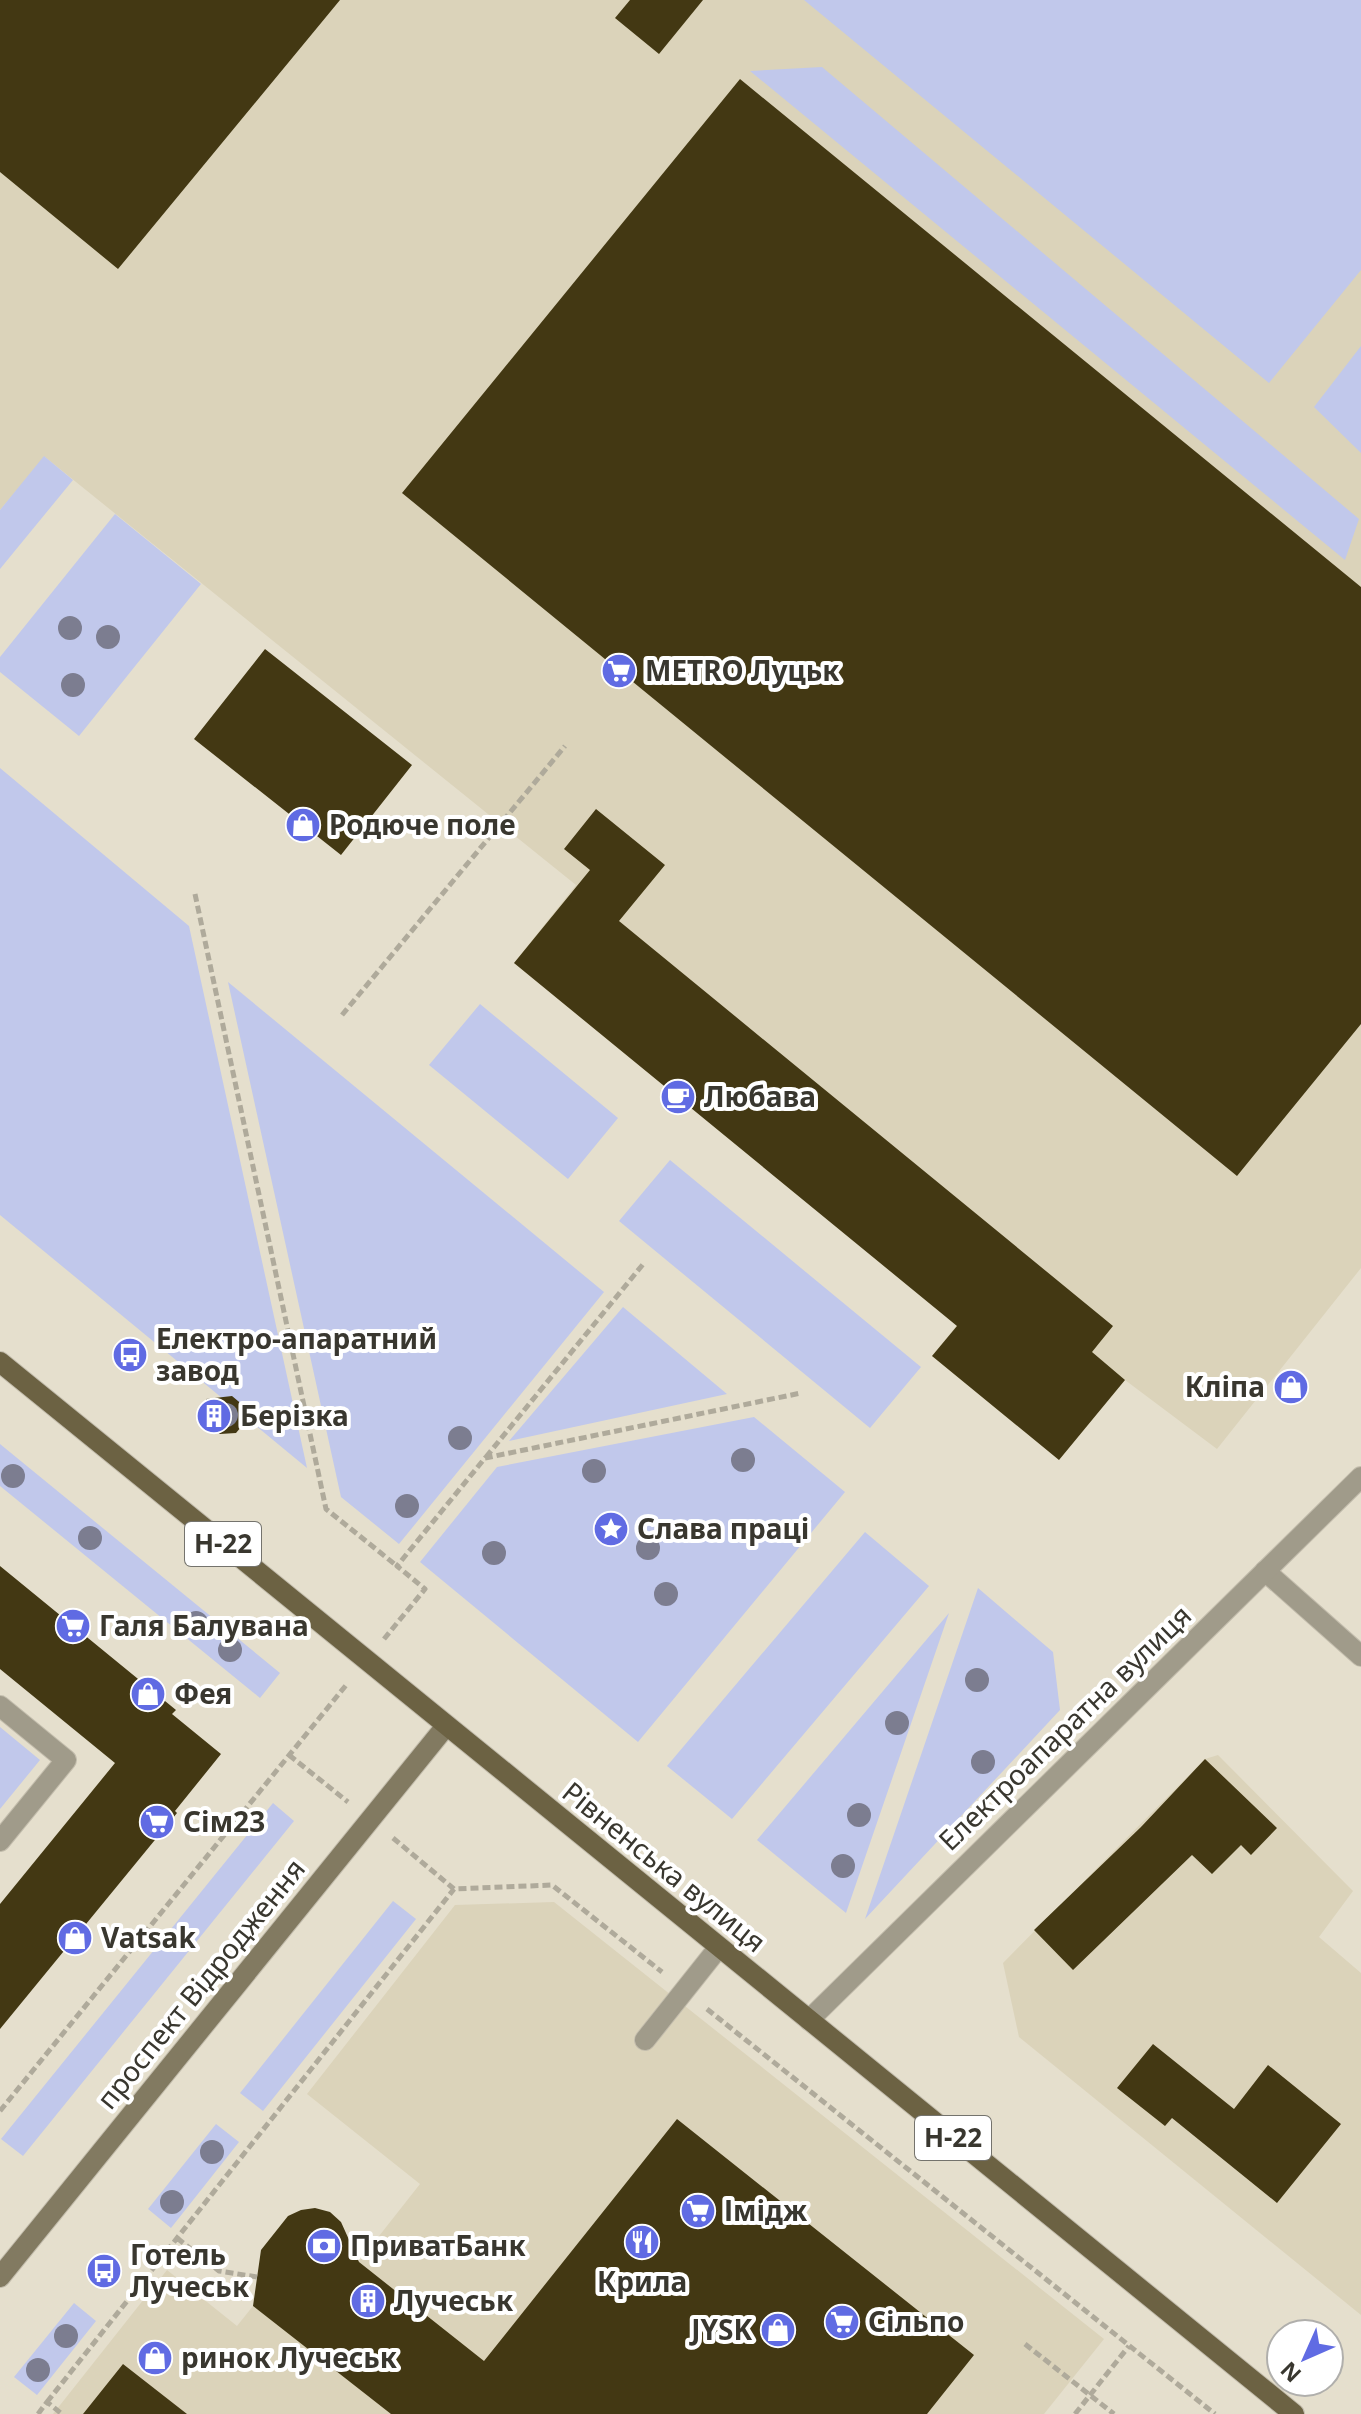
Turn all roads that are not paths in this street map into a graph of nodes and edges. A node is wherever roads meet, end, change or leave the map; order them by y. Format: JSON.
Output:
{"nodes":[{"id":1,"x":0,"y":1362,"type":"edge"},
{"id":2,"x":1361,"y":1477,"type":"edge"},
{"id":3,"x":1265,"y":1571,"type":"junction"},
{"id":4,"x":1361,"y":1656,"type":"edge"},
{"id":5,"x":0,"y":1706,"type":"edge"},
{"id":6,"x":446,"y":1726,"type":"junction"},
{"id":7,"x":0,"y":1841,"type":"edge"},
{"id":8,"x":719,"y":1947,"type":"junction"},
{"id":9,"x":809,"y":2020,"type":"junction"},
{"id":10,"x":645,"y":2040,"type":"dead end"},
{"id":11,"x":0,"y":2277,"type":"edge"},
{"id":12,"x":1294,"y":2414,"type":"edge"}],
"edges":[{"from":1,"to":6,"type":"main road","name":"Рівненська вулиця","number":"Н-22"},
{"from":2,"to":3,"type":"street","name":"Електроапаратна вулиця"},
{"from":3,"to":4,"type":"street"},
{"from":3,"to":9,"type":"street","name":"Електроапаратна вулиця"},
{"from":5,"to":7,"type":"street"},
{"from":6,"to":8,"type":"main road","name":"Рівненська вулиця","number":"Н-22"},
{"from":6,"to":11,"type":"main road","name":"проспект Відродження"},
{"from":8,"to":9,"type":"main road","name":"Рівненська вулиця","number":"Н-22"},
{"from":8,"to":10,"type":"street"},
{"from":9,"to":12,"type":"main road","name":"Рівненська вулиця","number":"Н-22"}]}
